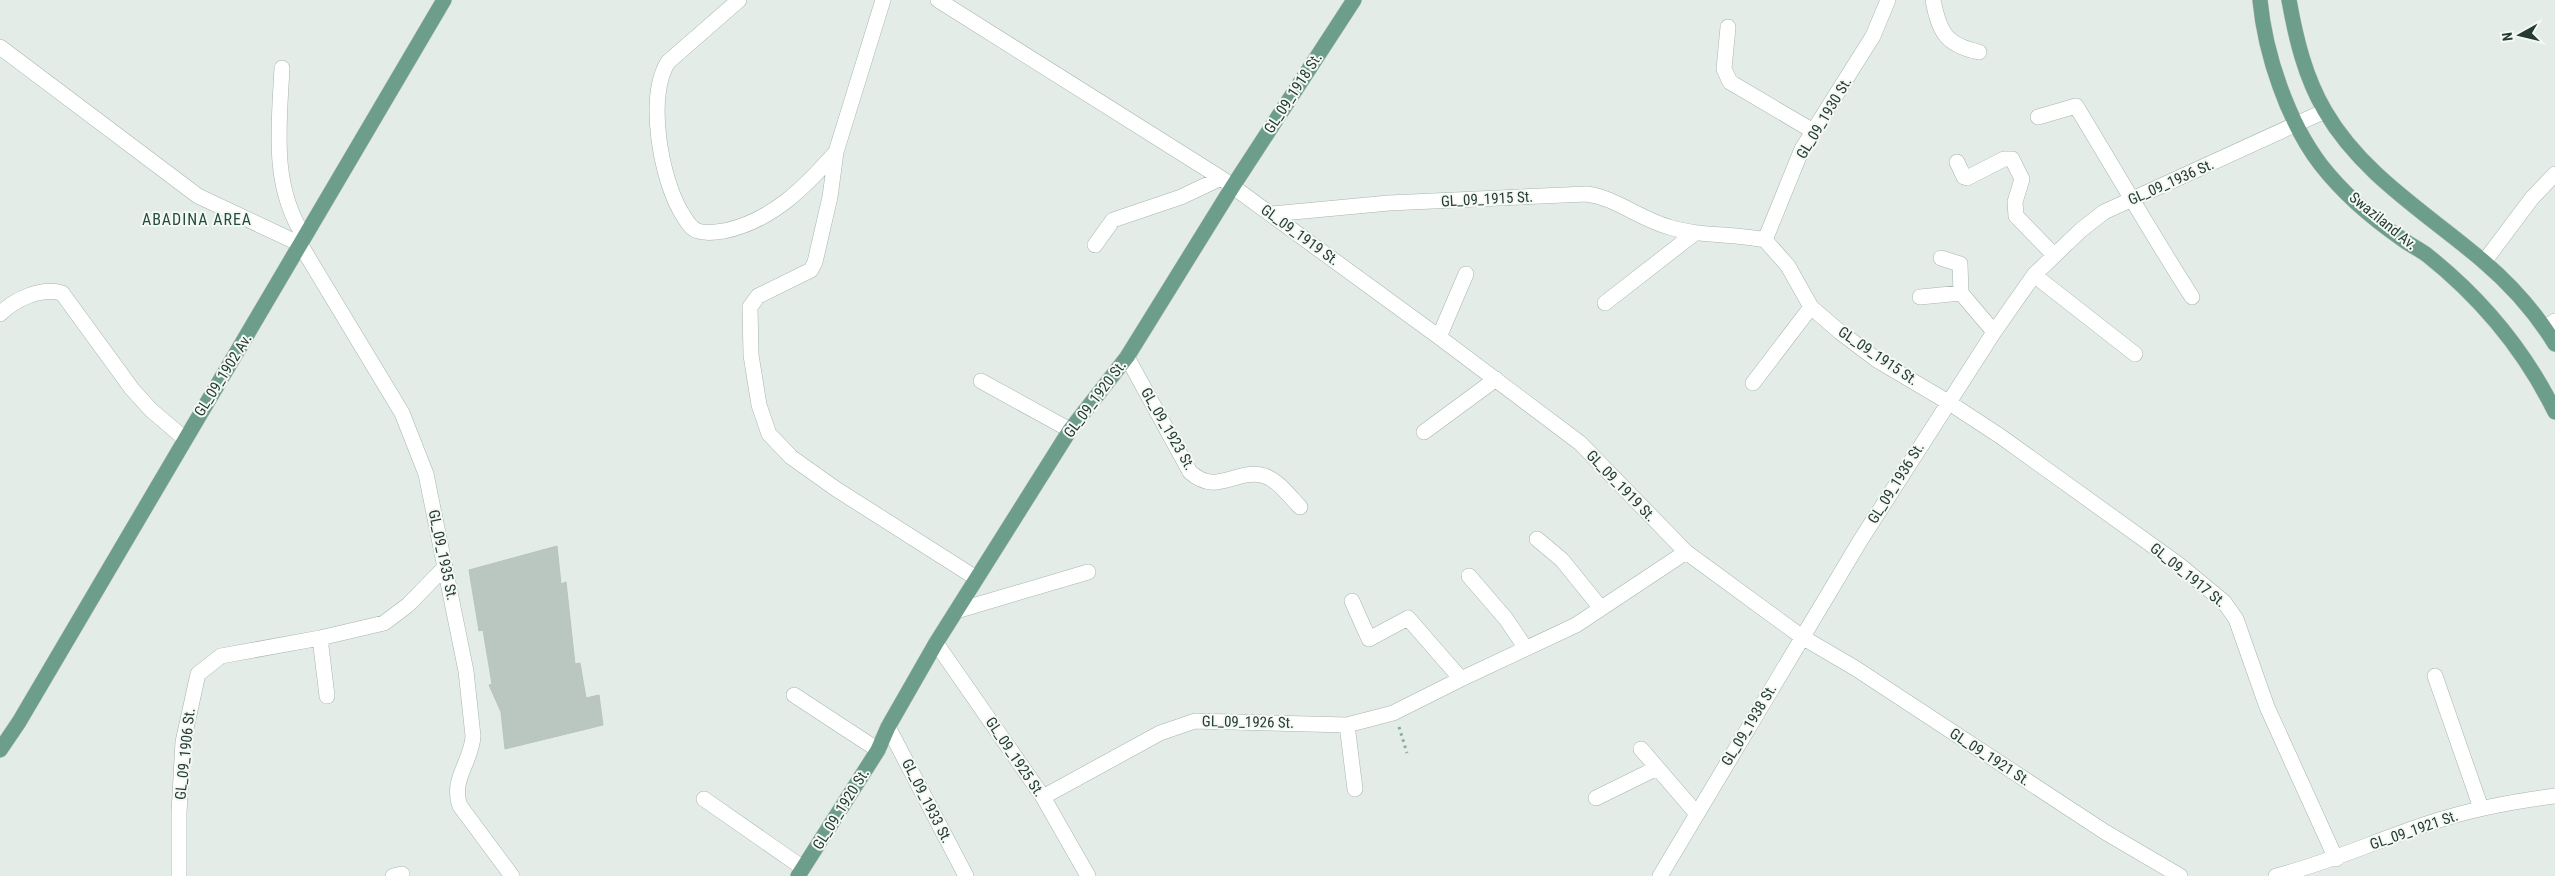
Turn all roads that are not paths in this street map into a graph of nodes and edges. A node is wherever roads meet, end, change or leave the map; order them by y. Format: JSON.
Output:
{"nodes":[{"id":1,"x":444,"y":0,"type":"edge"},
{"id":2,"x":739,"y":0,"type":"edge"},
{"id":3,"x":883,"y":0,"type":"edge"},
{"id":4,"x":938,"y":0,"type":"edge"},
{"id":5,"x":1354,"y":0,"type":"edge"},
{"id":6,"x":1888,"y":0,"type":"edge"},
{"id":7,"x":1933,"y":0,"type":"edge"},
{"id":8,"x":2260,"y":0,"type":"edge"},
{"id":9,"x":2289,"y":0,"type":"edge"},
{"id":10,"x":1728,"y":27,"type":"dead end"},
{"id":11,"x":0,"y":47,"type":"edge"},
{"id":12,"x":1979,"y":52,"type":"dead end"},
{"id":13,"x":282,"y":68,"type":"dead end"},
{"id":14,"x":2325,"y":111,"type":"junction"},
{"id":15,"x":2038,"y":117,"type":"dead end"},
{"id":16,"x":2296,"y":124,"type":"junction"},
{"id":17,"x":1813,"y":131,"type":"junction"},
{"id":18,"x":836,"y":152,"type":"junction"},
{"id":19,"x":1957,"y":162,"type":"dead end"},
{"id":20,"x":2555,"y":174,"type":"edge"},
{"id":21,"x":1227,"y":182,"type":"junction"},
{"id":22,"x":2132,"y":198,"type":"junction"},
{"id":23,"x":1272,"y":214,"type":"junction"},
{"id":24,"x":1695,"y":233,"type":"junction"},
{"id":25,"x":302,"y":240,"type":"junction"},
{"id":26,"x":1765,"y":240,"type":"junction"},
{"id":27,"x":1095,"y":244,"type":"dead end"},
{"id":28,"x":2054,"y":255,"type":"junction"},
{"id":29,"x":1940,"y":258,"type":"dead end"},
{"id":30,"x":2484,"y":262,"type":"junction"},
{"id":31,"x":1466,"y":274,"type":"dead end"},
{"id":32,"x":2034,"y":275,"type":"junction"},
{"id":33,"x":1961,"y":293,"type":"junction"},
{"id":34,"x":1920,"y":297,"type":"dead end"},
{"id":35,"x":2192,"y":297,"type":"dead end"},
{"id":36,"x":1605,"y":303,"type":"dead end"},
{"id":37,"x":1811,"y":307,"type":"junction"},
{"id":38,"x":0,"y":314,"type":"edge"},
{"id":39,"x":2550,"y":324,"type":"edge"},
{"id":40,"x":1994,"y":332,"type":"junction"},
{"id":41,"x":1439,"y":337,"type":"junction"},
{"id":42,"x":2555,"y":344,"type":"edge"},
{"id":43,"x":2135,"y":354,"type":"dead end"},
{"id":44,"x":1127,"y":357,"type":"junction"},
{"id":45,"x":1496,"y":378,"type":"junction"},
{"id":46,"x":981,"y":381,"type":"dead end"},
{"id":47,"x":1753,"y":383,"type":"dead end"},
{"id":48,"x":1948,"y":402,"type":"junction"},
{"id":49,"x":2555,"y":412,"type":"edge"},
{"id":50,"x":1070,"y":430,"type":"junction"},
{"id":51,"x":1424,"y":432,"type":"dead end"},
{"id":52,"x":184,"y":438,"type":"junction"},
{"id":53,"x":1300,"y":507,"type":"dead end"},
{"id":54,"x":1537,"y":539,"type":"dead end"},
{"id":55,"x":1686,"y":552,"type":"junction"},
{"id":56,"x":445,"y":567,"type":"junction"},
{"id":57,"x":1088,"y":572,"type":"dead end"},
{"id":58,"x":1469,"y":576,"type":"dead end"},
{"id":59,"x":976,"y":578,"type":"junction"},
{"id":60,"x":1352,"y":601,"type":"dead end"},
{"id":61,"x":1600,"y":607,"type":"junction"},
{"id":62,"x":956,"y":611,"type":"junction"},
{"id":63,"x":1802,"y":636,"type":"junction"},
{"id":64,"x":320,"y":638,"type":"junction"},
{"id":65,"x":936,"y":643,"type":"junction"},
{"id":66,"x":1525,"y":647,"type":"junction"},
{"id":67,"x":2435,"y":676,"type":"dead end"},
{"id":68,"x":1461,"y":678,"type":"junction"},
{"id":69,"x":327,"y":696,"type":"dead end"},
{"id":70,"x":794,"y":696,"type":"dead end"},
{"id":71,"x":1347,"y":725,"type":"junction"},
{"id":72,"x":888,"y":727,"type":"junction"},
{"id":73,"x":1641,"y":749,"type":"dead end"},
{"id":74,"x":0,"y":750,"type":"edge"},
{"id":75,"x":878,"y":750,"type":"junction"},
{"id":76,"x":1658,"y":768,"type":"junction"},
{"id":77,"x":1355,"y":789,"type":"dead end"},
{"id":78,"x":2555,"y":796,"type":"edge"},
{"id":79,"x":1043,"y":797,"type":"junction"},
{"id":80,"x":1596,"y":798,"type":"dead end"},
{"id":81,"x":704,"y":799,"type":"dead end"},
{"id":82,"x":2481,"y":808,"type":"junction"},
{"id":83,"x":1697,"y":814,"type":"junction"},
{"id":84,"x":2336,"y":859,"type":"junction"},
{"id":85,"x":801,"y":872,"type":"edge"},
{"id":86,"x":179,"y":876,"type":"edge"},
{"id":87,"x":512,"y":876,"type":"edge"},
{"id":88,"x":966,"y":876,"type":"edge"},
{"id":89,"x":1088,"y":876,"type":"edge"},
{"id":90,"x":1660,"y":876,"type":"edge"},
{"id":91,"x":2180,"y":876,"type":"edge"},
{"id":92,"x":2276,"y":876,"type":"edge"}],
"edges":[{"from":1,"to":25,"type":"main road","name":"GL_09_1902 Av."},
{"from":2,"to":18,"type":"street"},
{"from":3,"to":18,"type":"street"},
{"from":4,"to":21,"type":"street","name":"GL_09_1919 St."},
{"from":5,"to":21,"type":"main road","name":"GL_09_1918 St."},
{"from":6,"to":17,"type":"street","name":"GL_09_1930 St."},
{"from":7,"to":12,"type":"street"},
{"from":8,"to":16,"type":"main road","name":"Swaziland Av."},
{"from":9,"to":14,"type":"main road","name":"Swaziland Av."},
{"from":10,"to":17,"type":"street"},
{"from":11,"to":25,"type":"street"},
{"from":13,"to":25,"type":"street","name":"GL_09_1935 St."},
{"from":14,"to":16,"type":"street","name":"GL_09_1936 St."},
{"from":14,"to":30,"type":"main road","name":"Swaziland Av."},
{"from":15,"to":22,"type":"street"},
{"from":16,"to":22,"type":"street","name":"GL_09_1936 St."},
{"from":16,"to":49,"type":"main road","name":"Swaziland Av."},
{"from":17,"to":26,"type":"street","name":"GL_09_1930 St."},
{"from":18,"to":59,"type":"street"},
{"from":19,"to":28,"type":"street"},
{"from":20,"to":30,"type":"street"},
{"from":21,"to":23,"type":"street","name":"GL_09_1919 St."},
{"from":21,"to":27,"type":"street"},
{"from":21,"to":44,"type":"main road","name":"GL_09_1920 St."},
{"from":22,"to":28,"type":"street","name":"GL_09_1936 St."},
{"from":22,"to":35,"type":"street"},
{"from":23,"to":24,"type":"street","name":"GL_09_1915 St."},
{"from":23,"to":41,"type":"street","name":"GL_09_1919 St."},
{"from":24,"to":26,"type":"street","name":"GL_09_1915 St."},
{"from":24,"to":36,"type":"street"},
{"from":25,"to":52,"type":"main road","name":"GL_09_1902 Av."},
{"from":25,"to":56,"type":"street","name":"GL_09_1935 St."},
{"from":26,"to":37,"type":"street","name":"GL_09_1915 St."},
{"from":28,"to":32,"type":"street","name":"GL_09_1936 St."},
{"from":29,"to":33,"type":"street"},
{"from":30,"to":39,"type":"main road","name":"Swaziland Av."},
{"from":31,"to":41,"type":"street"},
{"from":32,"to":40,"type":"street","name":"GL_09_1936 St."},
{"from":32,"to":43,"type":"street"},
{"from":33,"to":34,"type":"street"},
{"from":33,"to":40,"type":"street"},
{"from":37,"to":47,"type":"street"},
{"from":37,"to":48,"type":"street","name":"GL_09_1915 St."},
{"from":38,"to":52,"type":"street"},
{"from":39,"to":42,"type":"main road","name":"Swaziland Av."},
{"from":40,"to":48,"type":"street","name":"GL_09_1936 St."},
{"from":41,"to":45,"type":"street","name":"GL_09_1919 St."},
{"from":44,"to":50,"type":"main road","name":"GL_09_1920 St."},
{"from":44,"to":53,"type":"street","name":"GL_09_1923 St."},
{"from":45,"to":51,"type":"street"},
{"from":45,"to":55,"type":"street","name":"GL_09_1919 St."},
{"from":46,"to":50,"type":"street"},
{"from":48,"to":63,"type":"street","name":"GL_09_1936 St."},
{"from":48,"to":84,"type":"street","name":"GL_09_1917 St."},
{"from":50,"to":59,"type":"main road","name":"GL_09_1920 St."},
{"from":52,"to":74,"type":"main road","name":"GL_09_1902 Av."},
{"from":54,"to":61,"type":"street"},
{"from":55,"to":61,"type":"street","name":"GL_09_1926 St."},
{"from":55,"to":63,"type":"street","name":"GL_09_1919 St."},
{"from":56,"to":64,"type":"street","name":"GL_09_1906 St."},
{"from":56,"to":87,"type":"street","name":"GL_09_1935 St."},
{"from":57,"to":62,"type":"street"},
{"from":58,"to":66,"type":"street"},
{"from":59,"to":62,"type":"main road","name":"GL_09_1920 St."},
{"from":60,"to":68,"type":"street"},
{"from":61,"to":66,"type":"street","name":"GL_09_1926 St."},
{"from":62,"to":65,"type":"main road","name":"GL_09_1920 St."},
{"from":63,"to":83,"type":"street","name":"GL_09_1938 St."},
{"from":63,"to":91,"type":"street","name":"GL_09_1921 St."},
{"from":64,"to":69,"type":"street"},
{"from":64,"to":86,"type":"street","name":"GL_09_1906 St."},
{"from":65,"to":72,"type":"main road","name":"GL_09_1920 St."},
{"from":65,"to":79,"type":"street","name":"GL_09_1925 St."},
{"from":66,"to":68,"type":"street","name":"GL_09_1926 St."},
{"from":67,"to":82,"type":"street"},
{"from":68,"to":71,"type":"street","name":"GL_09_1926 St."},
{"from":70,"to":75,"type":"street"},
{"from":71,"to":77,"type":"street"},
{"from":71,"to":79,"type":"street","name":"GL_09_1926 St."},
{"from":72,"to":75,"type":"main road","name":"GL_09_1920 St."},
{"from":72,"to":88,"type":"street","name":"GL_09_1933 St."},
{"from":73,"to":76,"type":"street"},
{"from":75,"to":85,"type":"main road","name":"GL_09_1920 St."},
{"from":76,"to":80,"type":"street"},
{"from":76,"to":83,"type":"street"},
{"from":78,"to":82,"type":"street","name":"GL_09_1921 St."},
{"from":79,"to":89,"type":"street","name":"GL_09_1925 St."},
{"from":81,"to":85,"type":"street","name":"GL_09_1920 St."},
{"from":82,"to":84,"type":"street","name":"GL_09_1921 St."},
{"from":83,"to":90,"type":"street","name":"GL_09_1938 St."},
{"from":84,"to":92,"type":"street","name":"GL_09_1921 St."}]}
